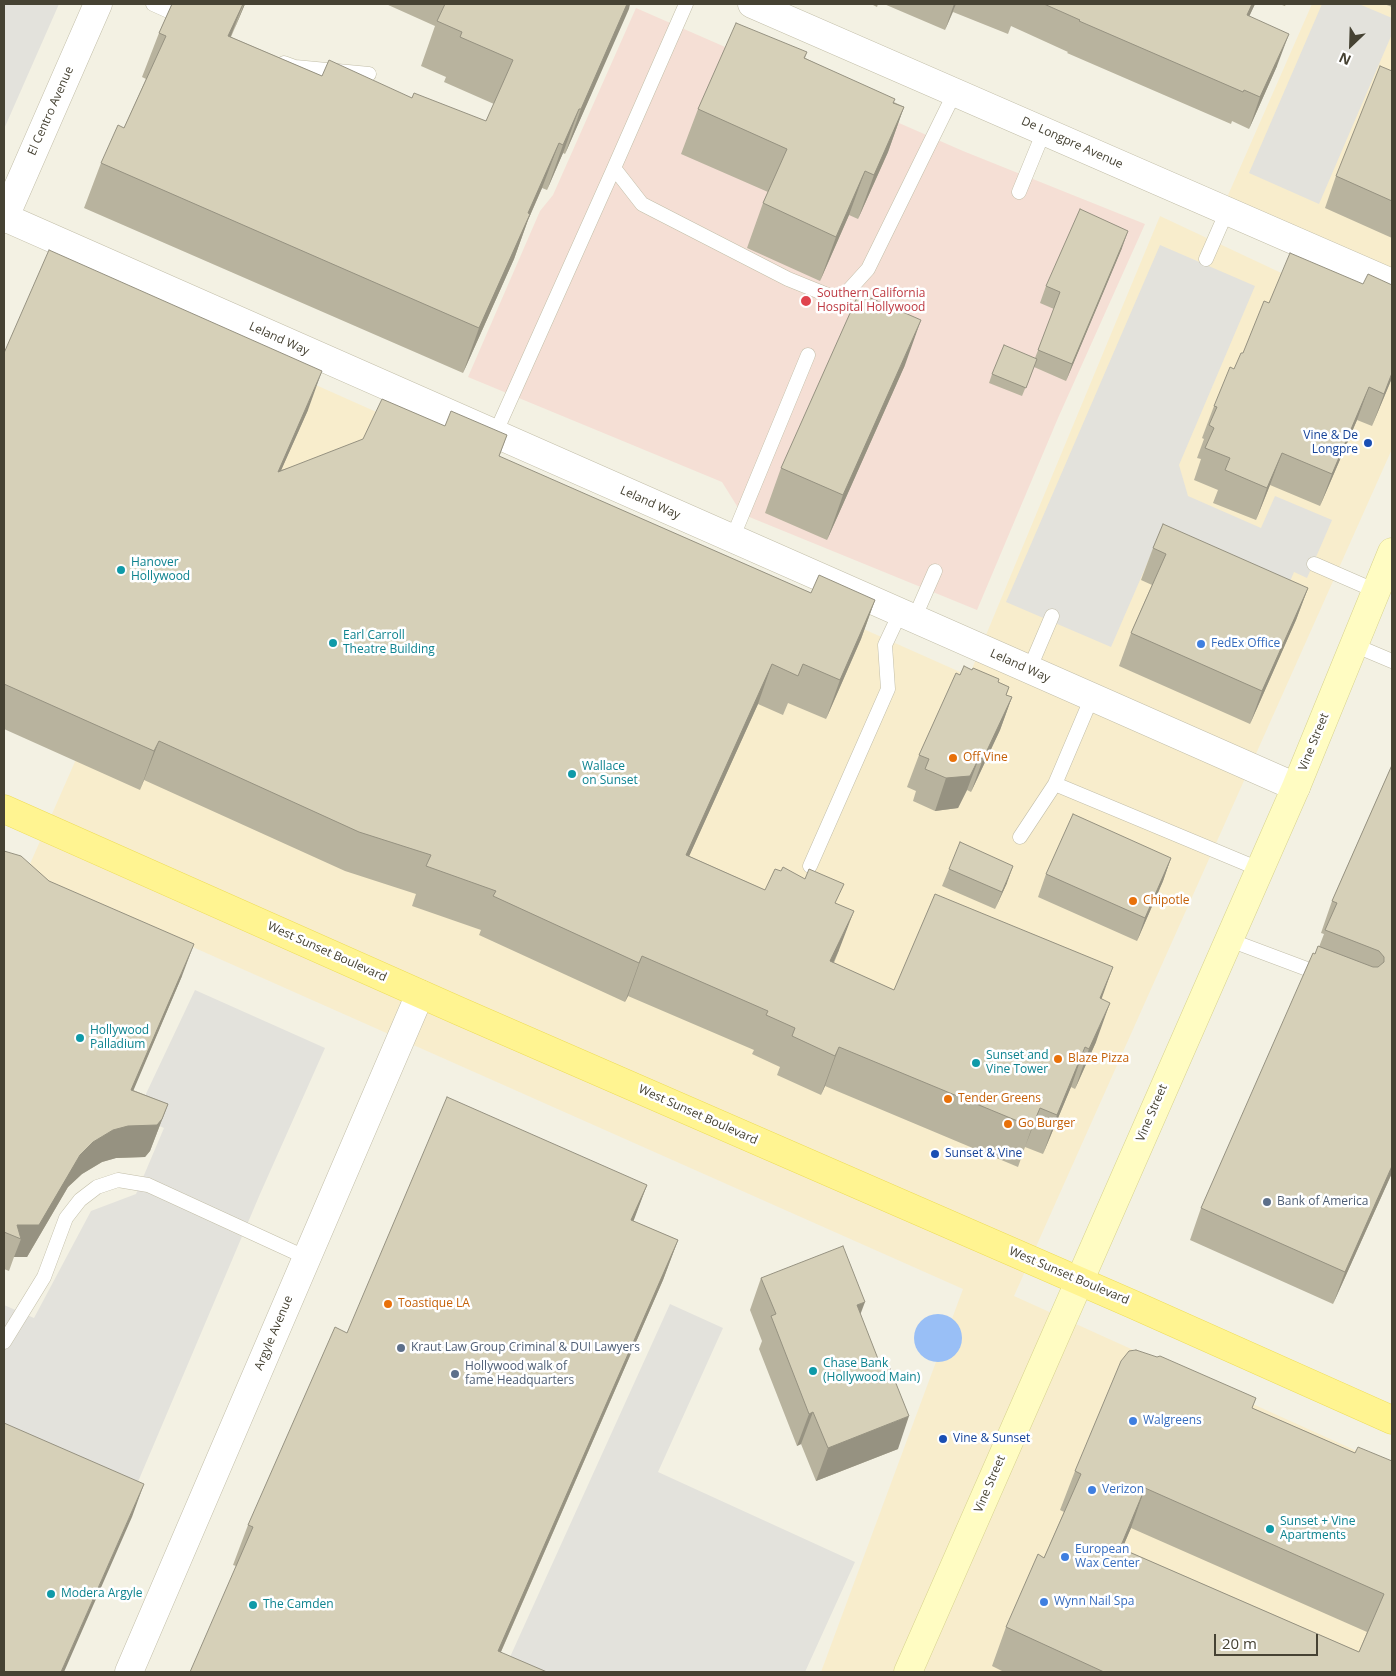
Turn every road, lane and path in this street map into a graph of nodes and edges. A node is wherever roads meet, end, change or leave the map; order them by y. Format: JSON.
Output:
{"nodes":[{"id":1,"x":98,"y":4,"type":"edge"},
{"id":2,"x":154,"y":4,"type":"edge"},
{"id":3,"x":686,"y":4,"type":"edge"},
{"id":4,"x":752,"y":4,"type":"edge"},
{"id":5,"x":194,"y":23,"type":"edge"},
{"id":6,"x":270,"y":56,"type":"edge"},
{"id":7,"x":369,"y":74,"type":"dead end"},
{"id":8,"x":954,"y":92,"type":"junction"},
{"id":9,"x":1044,"y":131,"type":"junction"},
{"id":10,"x":614,"y":168,"type":"junction"},
{"id":11,"x":1019,"y":192,"type":"dead end"},
{"id":12,"x":1227,"y":211,"type":"junction"},
{"id":13,"x":4,"y":218,"type":"edge"},
{"id":14,"x":1206,"y":259,"type":"dead end"},
{"id":15,"x":1392,"y":283,"type":"edge"},
{"id":16,"x":808,"y":355,"type":"dead end"},
{"id":17,"x":495,"y":434,"type":"junction"},
{"id":18,"x":732,"y":539,"type":"junction"},
{"id":19,"x":1392,"y":552,"type":"edge"},
{"id":20,"x":1314,"y":564,"type":"dead end"},
{"id":21,"x":935,"y":571,"type":"dead end"},
{"id":22,"x":1376,"y":591,"type":"junction"},
{"id":23,"x":907,"y":616,"type":"junction"},
{"id":24,"x":1052,"y":616,"type":"dead end"},
{"id":25,"x":1354,"y":645,"type":"junction"},
{"id":26,"x":1392,"y":661,"type":"edge"},
{"id":27,"x":1029,"y":670,"type":"junction"},
{"id":28,"x":1092,"y":697,"type":"junction"},
{"id":29,"x":1054,"y":784,"type":"junction"},
{"id":30,"x":1296,"y":787,"type":"junction"},
{"id":31,"x":4,"y":810,"type":"edge"},
{"id":32,"x":1020,"y":837,"type":"dead end"},
{"id":33,"x":810,"y":866,"type":"dead end"},
{"id":34,"x":1258,"y":869,"type":"junction"},
{"id":35,"x":1228,"y":939,"type":"junction"},
{"id":36,"x":1339,"y":982,"type":"edge"},
{"id":37,"x":420,"y":994,"type":"junction"},
{"id":38,"x":307,"y":1258,"type":"junction"},
{"id":39,"x":1079,"y":1281,"type":"junction"},
{"id":40,"x":4,"y":1342,"type":"edge"},
{"id":41,"x":1392,"y":1420,"type":"edge"},
{"id":42,"x":129,"y":1672,"type":"edge"},
{"id":43,"x":908,"y":1672,"type":"edge"}],
"edges":[{"from":1,"to":13,"type":"street","name":"El Centro Avenue"},
{"from":2,"to":5,"type":"lane"},
{"from":3,"to":10,"type":"lane"},
{"from":4,"to":8,"type":"street","name":"De Longpre Avenue"},
{"from":6,"to":7,"type":"lane"},
{"from":8,"to":9,"type":"street","name":"De Longpre Avenue"},
{"from":8,"to":10,"type":"lane"},
{"from":9,"to":11,"type":"lane"},
{"from":9,"to":12,"type":"street","name":"De Longpre Avenue"},
{"from":10,"to":17,"type":"lane"},
{"from":12,"to":14,"type":"lane"},
{"from":12,"to":15,"type":"street","name":"De Longpre Avenue"},
{"from":13,"to":17,"type":"street","name":"Leland Way"},
{"from":16,"to":18,"type":"lane"},
{"from":17,"to":18,"type":"street","name":"Leland Way"},
{"from":18,"to":23,"type":"street","name":"Leland Way"},
{"from":19,"to":22,"type":"main road","name":"Vine Street"},
{"from":20,"to":22,"type":"lane"},
{"from":21,"to":23,"type":"lane"},
{"from":22,"to":25,"type":"main road","name":"Vine Street"},
{"from":23,"to":27,"type":"street","name":"Leland Way"},
{"from":23,"to":33,"type":"lane"},
{"from":24,"to":27,"type":"lane"},
{"from":25,"to":26,"type":"lane"},
{"from":25,"to":30,"type":"main road","name":"Vine Street"},
{"from":27,"to":28,"type":"street","name":"Leland Way"},
{"from":28,"to":29,"type":"lane"},
{"from":28,"to":30,"type":"street","name":"Leland Way"},
{"from":29,"to":32,"type":"lane"},
{"from":29,"to":34,"type":"lane"},
{"from":30,"to":34,"type":"main road","name":"Vine Street"},
{"from":31,"to":37,"type":"main road","name":"West Sunset Boulevard"},
{"from":34,"to":35,"type":"main road","name":"Vine Street"},
{"from":35,"to":36,"type":"lane"},
{"from":35,"to":39,"type":"main road","name":"Vine Street"},
{"from":37,"to":38,"type":"street","name":"Argyle Avenue"},
{"from":37,"to":39,"type":"main road","name":"West Sunset Boulevard"},
{"from":38,"to":40,"type":"lane"},
{"from":38,"to":42,"type":"street","name":"Argyle Avenue"},
{"from":39,"to":41,"type":"main road","name":"West Sunset Boulevard"},
{"from":39,"to":43,"type":"main road","name":"Vine Street"}]}
